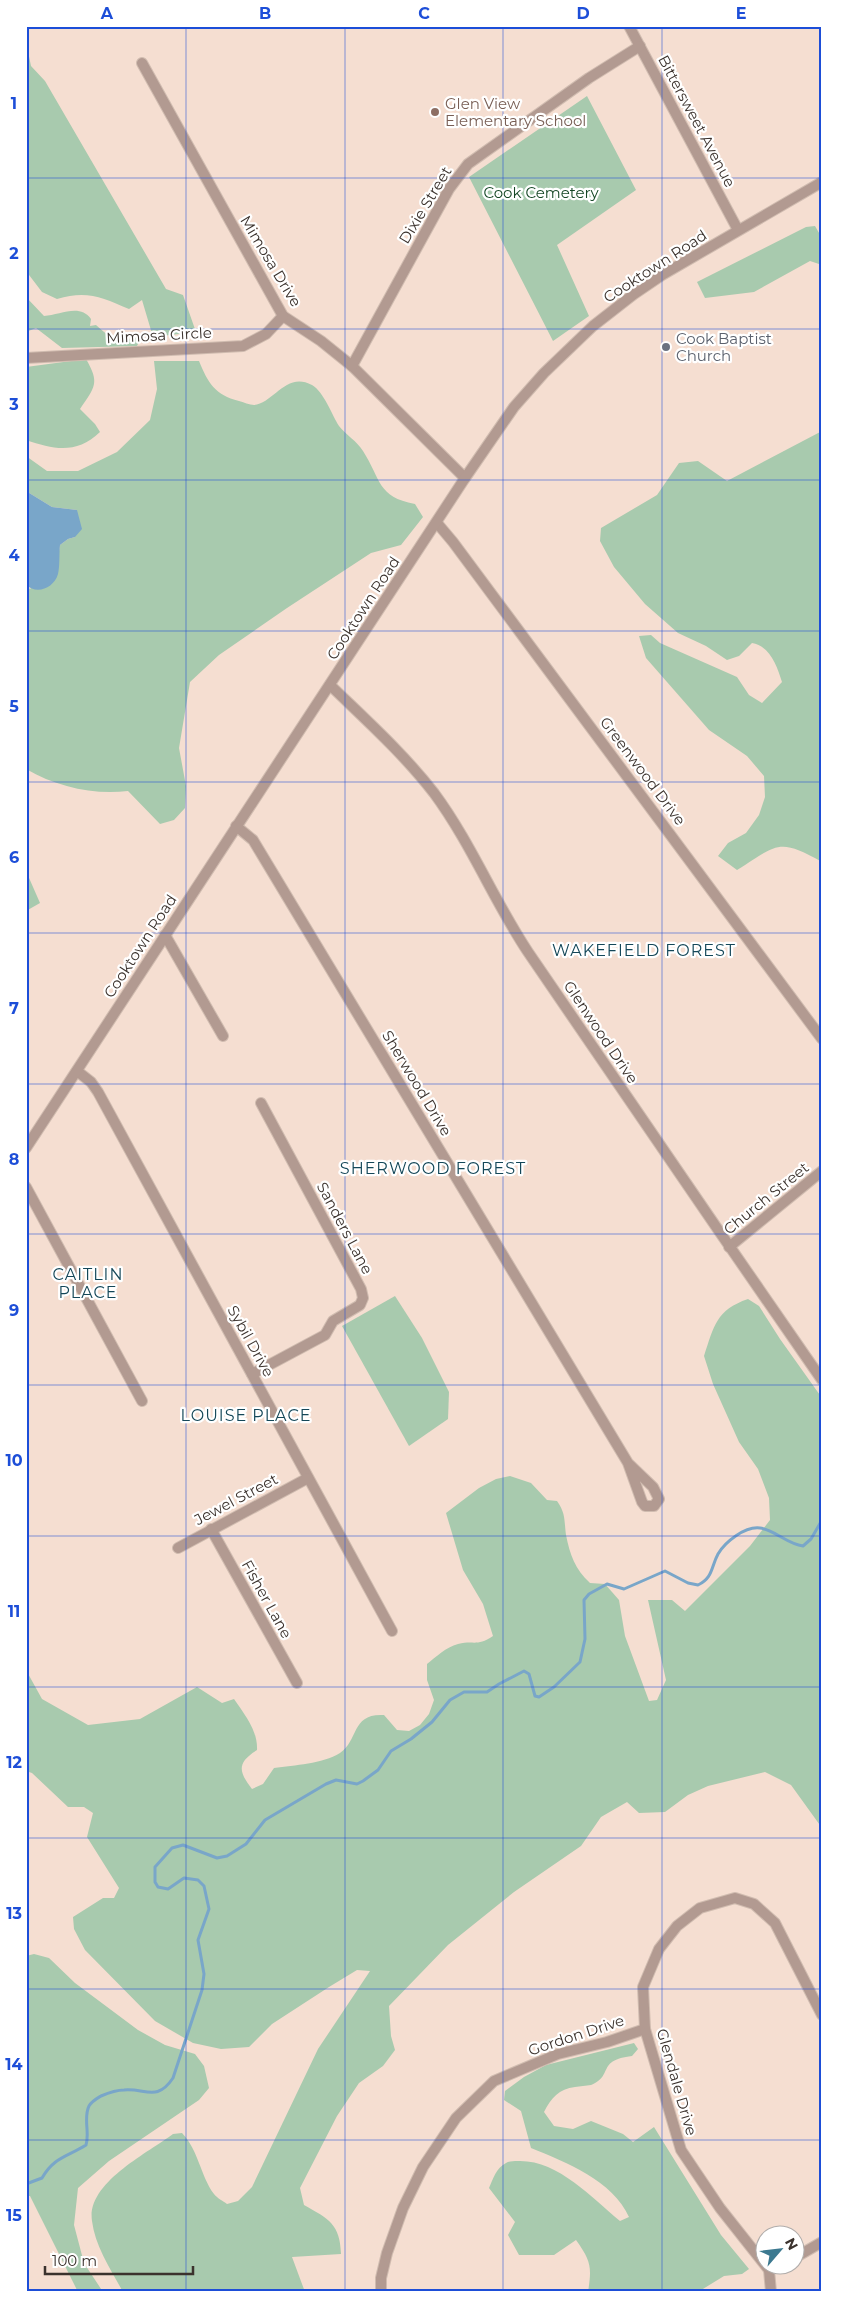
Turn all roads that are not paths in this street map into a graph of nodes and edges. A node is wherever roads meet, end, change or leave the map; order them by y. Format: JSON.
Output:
{"nodes":[{"id":1,"x":629,"y":26,"type":"edge"},
{"id":2,"x":640,"y":46,"type":"junction"},
{"id":3,"x":142,"y":63,"type":"dead end"},
{"id":4,"x":822,"y":182,"type":"edge"},
{"id":5,"x":738,"y":230,"type":"junction"},
{"id":6,"x":283,"y":316,"type":"junction"},
{"id":7,"x":26,"y":358,"type":"edge"},
{"id":8,"x":352,"y":366,"type":"junction"},
{"id":9,"x":465,"y":478,"type":"junction"},
{"id":10,"x":437,"y":524,"type":"junction"},
{"id":11,"x":330,"y":685,"type":"junction"},
{"id":12,"x":236,"y":826,"type":"junction"},
{"id":13,"x":165,"y":935,"type":"junction"},
{"id":14,"x":223,"y":1036,"type":"dead end"},
{"id":15,"x":822,"y":1039,"type":"edge"},
{"id":16,"x":77,"y":1071,"type":"junction"},
{"id":17,"x":261,"y":1103,"type":"dead end"},
{"id":18,"x":26,"y":1148,"type":"edge"},
{"id":19,"x":822,"y":1171,"type":"edge"},
{"id":20,"x":26,"y":1187,"type":"edge"},
{"id":21,"x":729,"y":1247,"type":"junction"},
{"id":22,"x":252,"y":1374,"type":"junction"},
{"id":23,"x":822,"y":1380,"type":"edge"},
{"id":24,"x":142,"y":1401,"type":"dead end"},
{"id":25,"x":628,"y":1464,"type":"dead end"},
{"id":26,"x":308,"y":1478,"type":"junction"},
{"id":27,"x":212,"y":1529,"type":"junction"},
{"id":28,"x":178,"y":1548,"type":"dead end"},
{"id":29,"x":392,"y":1631,"type":"dead end"},
{"id":30,"x":297,"y":1683,"type":"dead end"},
{"id":31,"x":822,"y":2015,"type":"edge"},
{"id":32,"x":644,"y":2029,"type":"junction"},
{"id":33,"x":822,"y":2242,"type":"edge"},
{"id":34,"x":756,"y":2248,"type":"edge"},
{"id":35,"x":806,"y":2251,"type":"edge"},
{"id":36,"x":773,"y":2276,"type":"edge"},
{"id":37,"x":381,"y":2292,"type":"edge"},
{"id":38,"x":771,"y":2292,"type":"edge"}],
"edges":[{"from":1,"to":2,"type":"street","name":"Bittersweet Avenue"},
{"from":2,"to":5,"type":"street","name":"Bittersweet Avenue"},
{"from":2,"to":8,"type":"street","name":"Dixie Street"},
{"from":3,"to":6,"type":"street","name":"Mimosa Drive"},
{"from":4,"to":5,"type":"street","name":"Cooktown Road"},
{"from":5,"to":9,"type":"street","name":"Cooktown Road"},
{"from":6,"to":7,"type":"street","name":"Mimosa Circle"},
{"from":6,"to":8,"type":"street","name":"Mimosa Drive"},
{"from":8,"to":9,"type":"street","name":"Mimosa Drive"},
{"from":9,"to":10,"type":"street","name":"Cooktown Road"},
{"from":10,"to":11,"type":"street","name":"Cooktown Road"},
{"from":10,"to":15,"type":"street","name":"Greenwood Drive"},
{"from":11,"to":12,"type":"street","name":"Cooktown Road"},
{"from":11,"to":21,"type":"street","name":"Glenwood Drive"},
{"from":12,"to":13,"type":"street","name":"Cooktown Road"},
{"from":12,"to":25,"type":"street","name":"Sherwood Drive"},
{"from":13,"to":14,"type":"street"},
{"from":13,"to":16,"type":"street","name":"Cooktown Road"},
{"from":16,"to":18,"type":"street","name":"Cooktown Road"},
{"from":16,"to":22,"type":"street","name":"Sybil Drive"},
{"from":17,"to":22,"type":"street","name":"Sanders Lane"},
{"from":19,"to":21,"type":"street","name":"Church Street"},
{"from":20,"to":24,"type":"street"},
{"from":21,"to":23,"type":"street","name":"Glenwood Drive"},
{"from":22,"to":26,"type":"street","name":"Sybil Drive"},
{"from":26,"to":27,"type":"street","name":"Jewel Street"},
{"from":26,"to":29,"type":"street","name":"Sybil Drive"},
{"from":27,"to":28,"type":"street","name":"Jewel Street"},
{"from":27,"to":30,"type":"street","name":"Fisher Lane"},
{"from":31,"to":32,"type":"street","name":"Glendale Drive"},
{"from":32,"to":34,"type":"street","name":"Glendale Drive"},
{"from":32,"to":37,"type":"street","name":"Gordon Drive"},
{"from":33,"to":35,"type":"street"},
{"from":36,"to":38,"type":"street","name":"Glendale Drive"}]}
